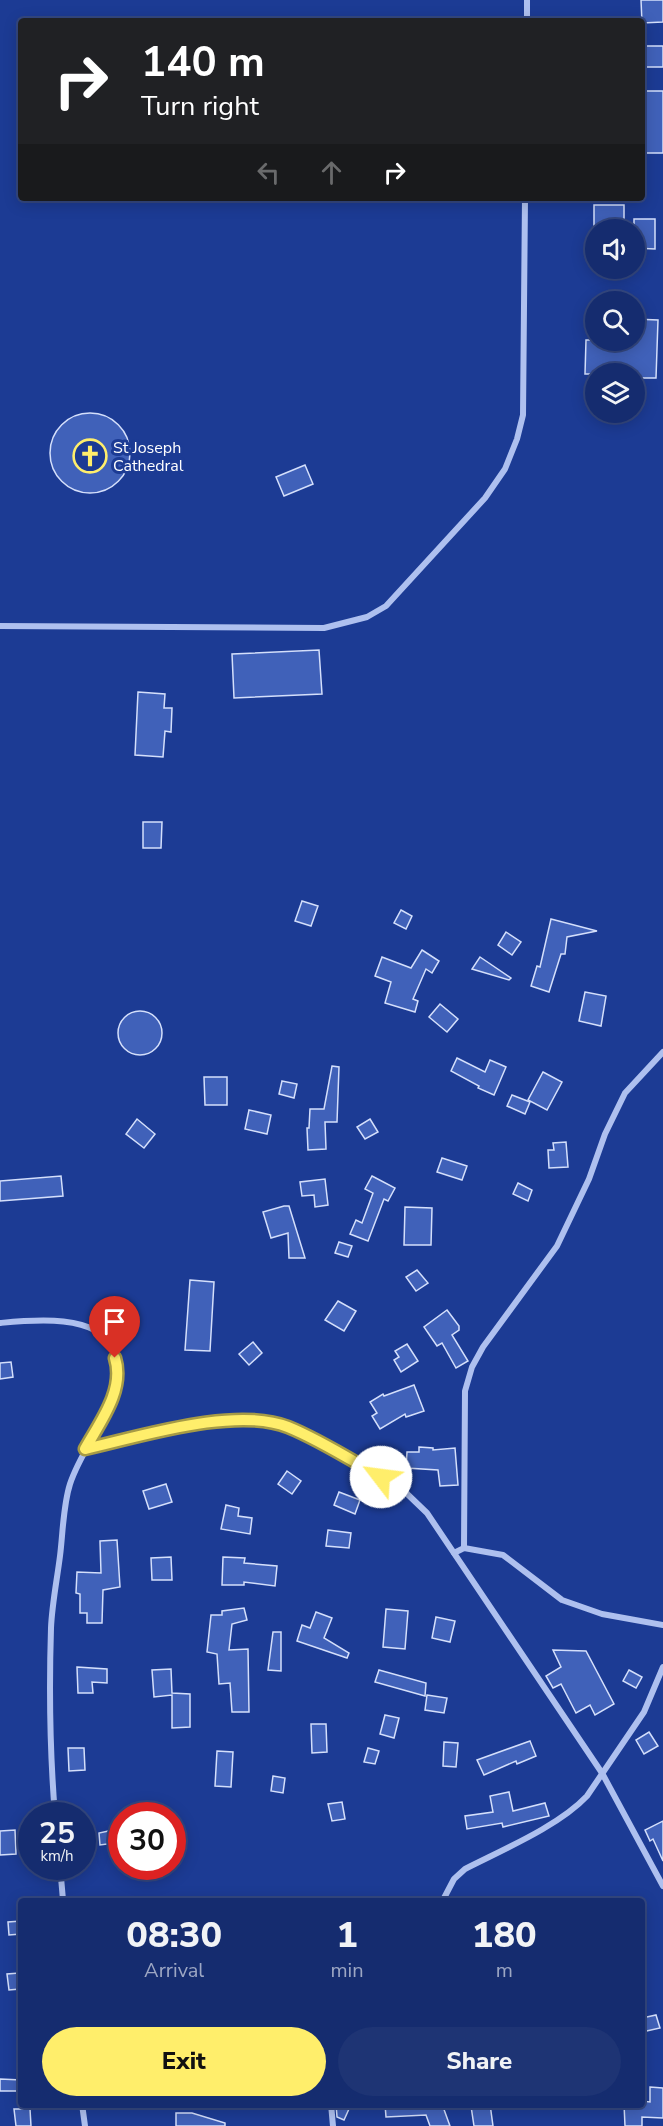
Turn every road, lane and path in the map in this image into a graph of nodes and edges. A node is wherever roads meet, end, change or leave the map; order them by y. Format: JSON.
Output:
{"nodes":[{"id":1,"x":527,"y":0,"type":"edge"},
{"id":2,"x":527,"y":18,"type":"edge"},
{"id":3,"x":525,"y":201,"type":"edge"},
{"id":4,"x":0,"y":626,"type":"edge"},
{"id":5,"x":663,"y":1052,"type":"edge"},
{"id":6,"x":0,"y":1323,"type":"edge"},
{"id":7,"x":85,"y":1449,"type":"junction"},
{"id":8,"x":464,"y":1548,"type":"junction"},
{"id":9,"x":454,"y":1552,"type":"junction"},
{"id":10,"x":663,"y":1625,"type":"edge"},
{"id":11,"x":663,"y":1667,"type":"edge"},
{"id":12,"x":602,"y":1773,"type":"junction"},
{"id":13,"x":54,"y":1802,"type":"edge"},
{"id":14,"x":61,"y":1880,"type":"edge"},
{"id":15,"x":663,"y":1886,"type":"edge"},
{"id":16,"x":63,"y":1898,"type":"edge"},
{"id":17,"x":444,"y":1898,"type":"edge"},
{"id":18,"x":83,"y":2108,"type":"edge"},
{"id":19,"x":331,"y":2108,"type":"edge"},
{"id":20,"x":85,"y":2126,"type":"edge"},
{"id":21,"x":333,"y":2126,"type":"edge"}],
"edges":[{"from":1,"to":2,"type":"street"},
{"from":3,"to":4,"type":"street"},
{"from":5,"to":8,"type":"street"},
{"from":6,"to":7,"type":"street"},
{"from":7,"to":9,"type":"street"},
{"from":7,"to":13,"type":"street"},
{"from":8,"to":9,"type":"street"},
{"from":8,"to":10,"type":"street"},
{"from":9,"to":12,"type":"street"},
{"from":11,"to":12,"type":"street"},
{"from":12,"to":15,"type":"street"},
{"from":12,"to":17,"type":"street"},
{"from":14,"to":16,"type":"street"},
{"from":18,"to":20,"type":"street"},
{"from":19,"to":21,"type":"street"}]}
